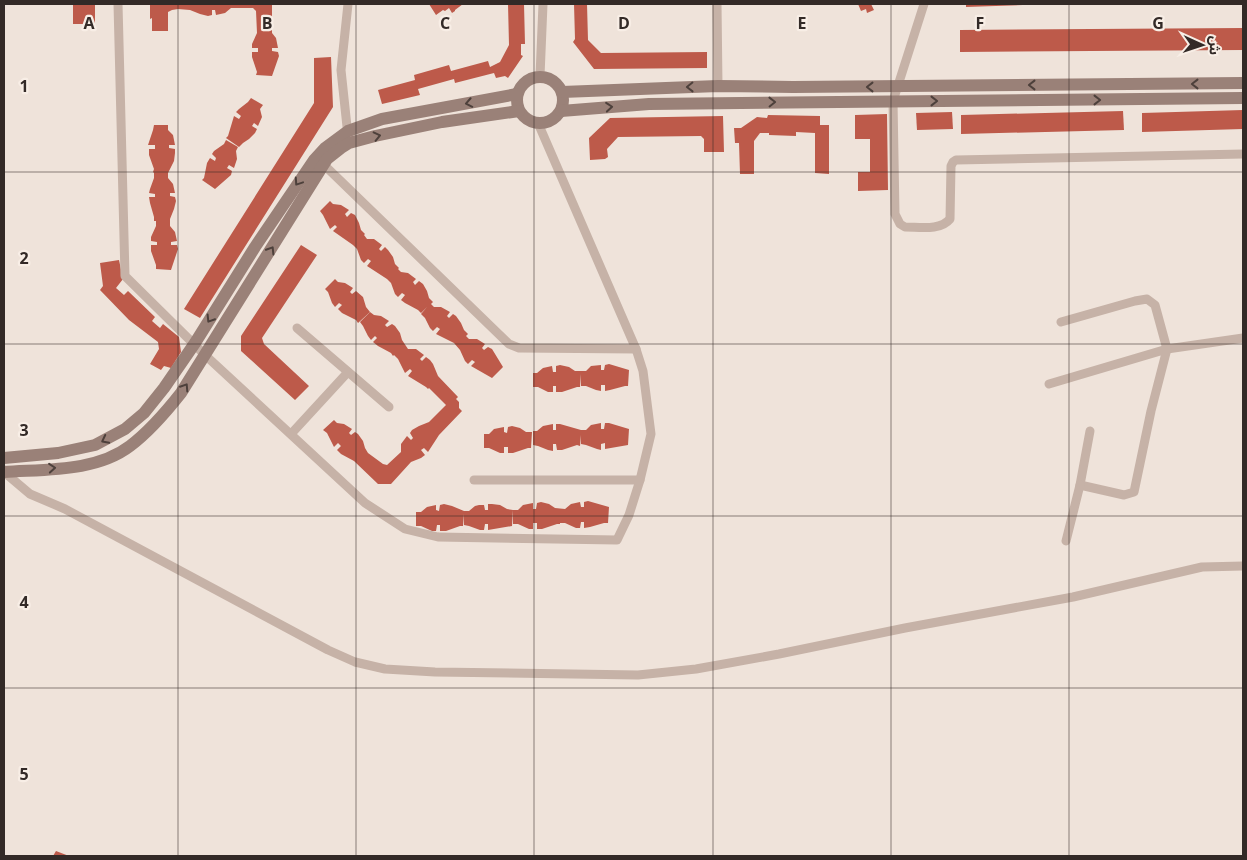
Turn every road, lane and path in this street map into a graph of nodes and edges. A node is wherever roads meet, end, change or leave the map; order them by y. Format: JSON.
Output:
{"nodes":[{"id":1,"x":118,"y":4,"type":"edge"},
{"id":2,"x":348,"y":4,"type":"edge"},
{"id":3,"x":543,"y":4,"type":"edge"},
{"id":4,"x":717,"y":4,"type":"edge"},
{"id":5,"x":924,"y":4,"type":"edge"},
{"id":6,"x":540,"y":76,"type":"junction"},
{"id":7,"x":1243,"y":84,"type":"edge"},
{"id":8,"x":718,"y":86,"type":"junction"},
{"id":9,"x":898,"y":86,"type":"junction"},
{"id":10,"x":562,"y":92,"type":"junction"},
{"id":11,"x":517,"y":94,"type":"junction"},
{"id":12,"x":1243,"y":98,"type":"edge"},
{"id":13,"x":893,"y":102,"type":"junction"},
{"id":14,"x":519,"y":111,"type":"junction"},
{"id":15,"x":561,"y":112,"type":"junction"},
{"id":16,"x":538,"y":123,"type":"junction"},
{"id":17,"x":348,"y":137,"type":"junction"},
{"id":18,"x":1243,"y":154,"type":"edge"},
{"id":19,"x":320,"y":161,"type":"junction"},
{"id":20,"x":1061,"y":322,"type":"dead end"},
{"id":21,"x":297,"y":328,"type":"dead end"},
{"id":22,"x":1243,"y":338,"type":"edge"},
{"id":23,"x":195,"y":343,"type":"junction"},
{"id":24,"x":636,"y":349,"type":"junction"},
{"id":25,"x":1167,"y":349,"type":"junction"},
{"id":26,"x":205,"y":355,"type":"junction"},
{"id":27,"x":348,"y":372,"type":"junction"},
{"id":28,"x":1049,"y":384,"type":"dead end"},
{"id":29,"x":389,"y":407,"type":"dead end"},
{"id":30,"x":1090,"y":431,"type":"dead end"},
{"id":31,"x":291,"y":434,"type":"junction"},
{"id":32,"x":4,"y":458,"type":"edge"},
{"id":33,"x":4,"y":471,"type":"edge"},
{"id":34,"x":474,"y":480,"type":"dead end"},
{"id":35,"x":640,"y":480,"type":"junction"},
{"id":36,"x":1080,"y":485,"type":"junction"},
{"id":37,"x":1066,"y":541,"type":"dead end"},
{"id":38,"x":1243,"y":566,"type":"edge"}],
"edges":[{"from":1,"to":23,"type":"street"},
{"from":2,"to":17,"type":"street"},
{"from":3,"to":6,"type":"street"},
{"from":4,"to":8,"type":"street"},
{"from":5,"to":9,"type":"street"},
{"from":6,"to":10,"type":"main road"},
{"from":6,"to":11,"type":"main road"},
{"from":7,"to":9,"type":"main road","one_way":true},
{"from":9,"to":8,"type":"main road","one_way":true},
{"from":8,"to":10,"type":"main road","one_way":true},
{"from":9,"to":13,"type":"street"},
{"from":10,"to":15,"type":"main road"},
{"from":11,"to":14,"type":"main road"},
{"from":11,"to":17,"type":"main road","one_way":true},
{"from":13,"to":12,"type":"main road","one_way":true},
{"from":15,"to":13,"type":"main road","one_way":true},
{"from":13,"to":18,"type":"street"},
{"from":14,"to":16,"type":"main road"},
{"from":17,"to":14,"type":"main road","one_way":true},
{"from":15,"to":16,"type":"main road"},
{"from":16,"to":24,"type":"street"},
{"from":17,"to":19,"type":"main road"},
{"from":19,"to":23,"type":"main road","one_way":true},
{"from":19,"to":24,"type":"street"},
{"from":26,"to":19,"type":"main road","one_way":true},
{"from":20,"to":25,"type":"street"},
{"from":21,"to":27,"type":"street"},
{"from":22,"to":25,"type":"street"},
{"from":23,"to":26,"type":"street"},
{"from":23,"to":32,"type":"main road","one_way":true},
{"from":24,"to":35,"type":"street"},
{"from":25,"to":28,"type":"street"},
{"from":25,"to":36,"type":"street"},
{"from":26,"to":31,"type":"street"},
{"from":33,"to":26,"type":"main road","one_way":true},
{"from":27,"to":29,"type":"street"},
{"from":27,"to":31,"type":"street"},
{"from":30,"to":36,"type":"street"},
{"from":31,"to":35,"type":"street"},
{"from":33,"to":38,"type":"street"},
{"from":34,"to":35,"type":"street"},
{"from":36,"to":37,"type":"street"}]}
